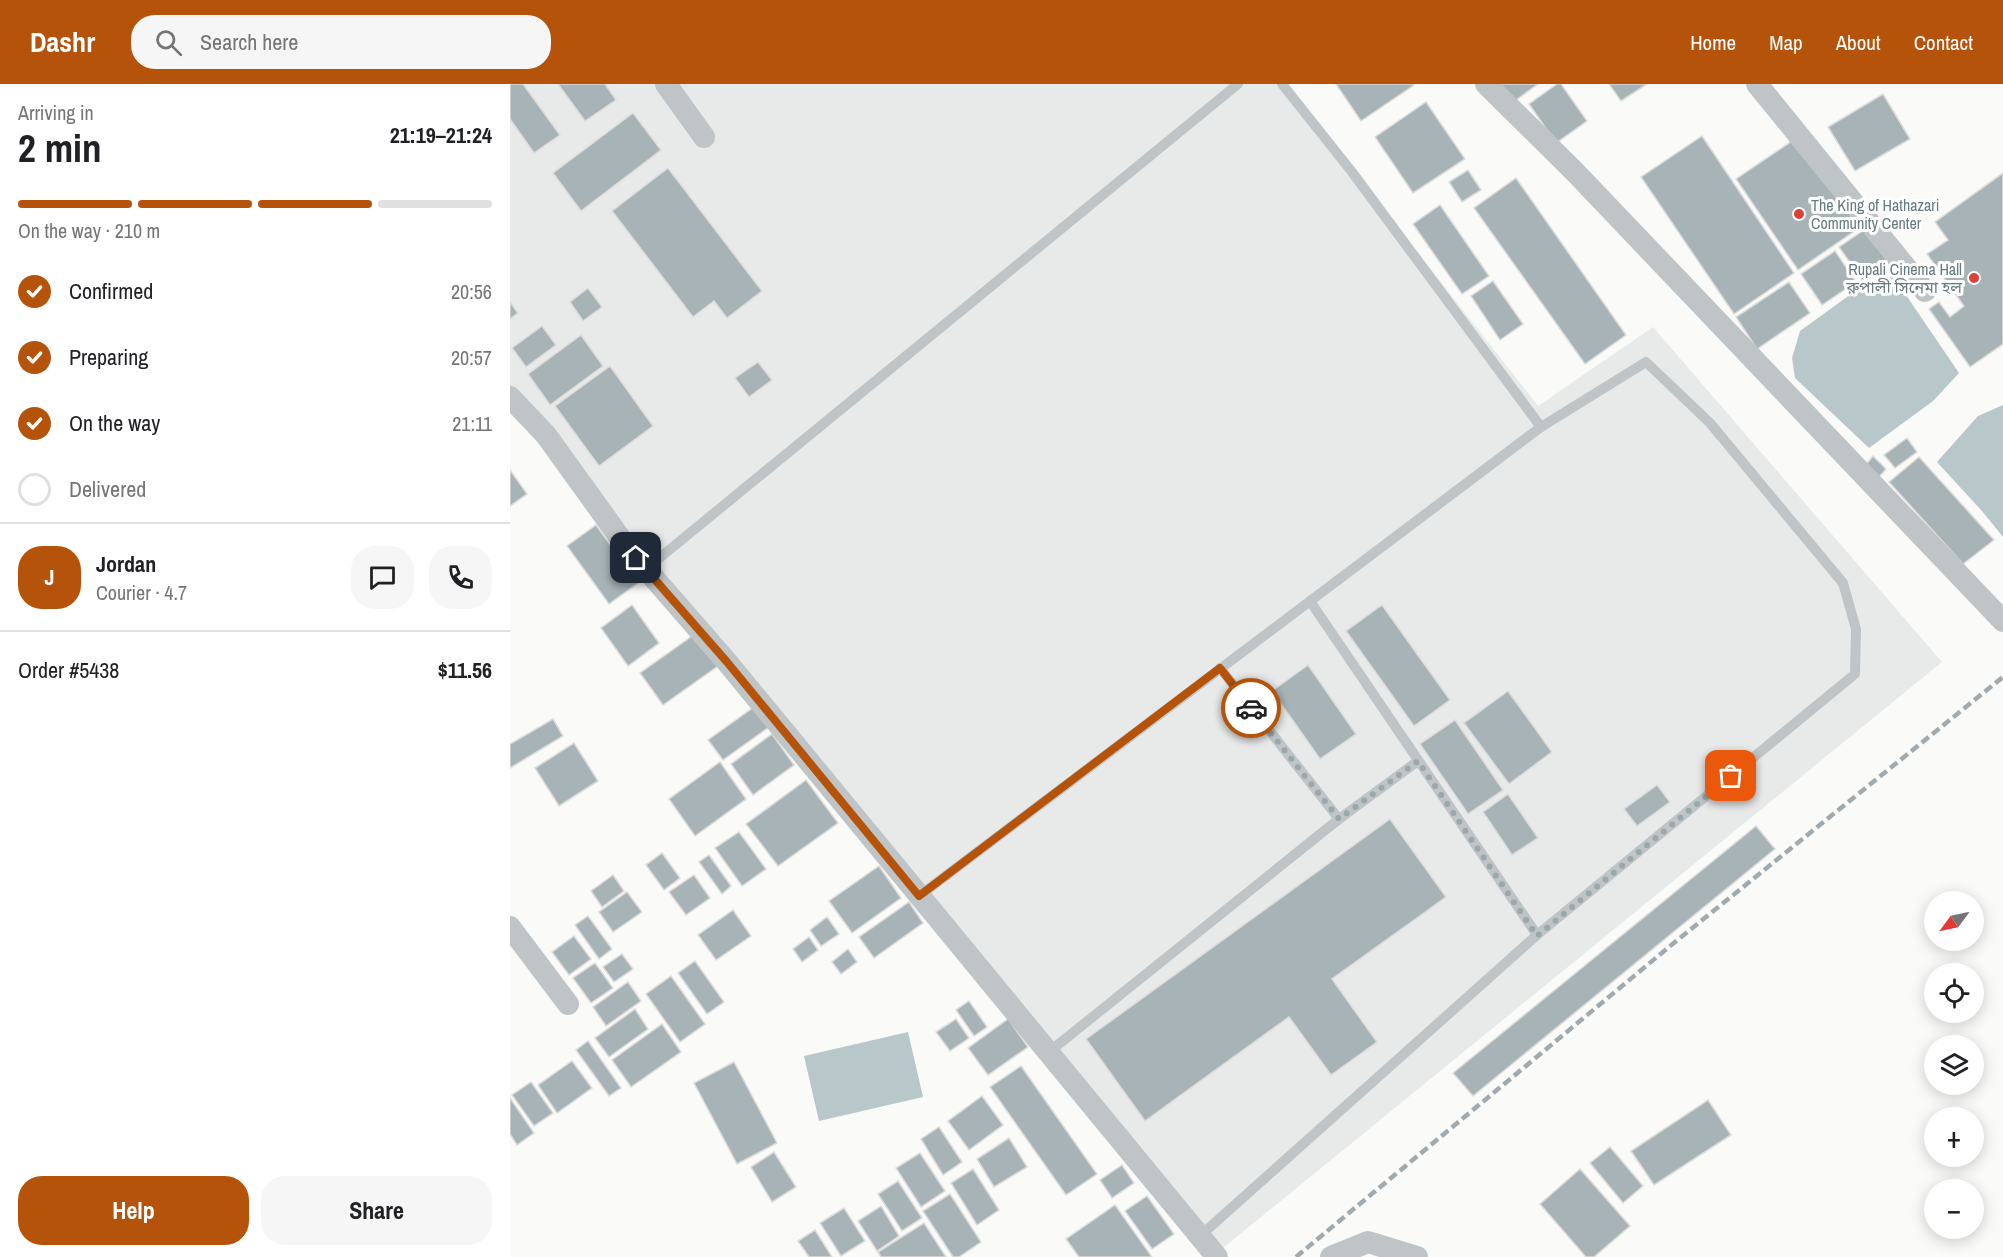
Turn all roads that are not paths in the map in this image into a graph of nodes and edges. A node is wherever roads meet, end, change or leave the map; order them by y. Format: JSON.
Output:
{"nodes":[{"id":1,"x":666,"y":84,"type":"edge"},
{"id":2,"x":1238,"y":84,"type":"edge"},
{"id":3,"x":1282,"y":84,"type":"edge"},
{"id":4,"x":1486,"y":84,"type":"edge"},
{"id":5,"x":1757,"y":84,"type":"edge"},
{"id":6,"x":704,"y":137,"type":"dead end"},
{"id":7,"x":1925,"y":291,"type":"dead end"},
{"id":8,"x":510,"y":398,"type":"edge"},
{"id":9,"x":1541,"y":427,"type":"junction"},
{"id":10,"x":646,"y":569,"type":"junction"},
{"id":11,"x":1310,"y":601,"type":"junction"},
{"id":12,"x":2003,"y":621,"type":"edge"},
{"id":13,"x":1220,"y":668,"type":"junction"},
{"id":14,"x":1418,"y":761,"type":"junction"},
{"id":15,"x":1339,"y":819,"type":"junction"},
{"id":16,"x":919,"y":896,"type":"junction"},
{"id":17,"x":510,"y":927,"type":"edge"},
{"id":18,"x":1537,"y":936,"type":"junction"},
{"id":19,"x":568,"y":1004,"type":"dead end"},
{"id":20,"x":1049,"y":1052,"type":"junction"},
{"id":21,"x":1200,"y":1236,"type":"junction"},
{"id":22,"x":1217,"y":1257,"type":"edge"},
{"id":23,"x":1331,"y":1257,"type":"edge"},
{"id":24,"x":1417,"y":1257,"type":"edge"}],
"edges":[{"from":1,"to":6,"type":"street"},
{"from":2,"to":10,"type":"lane"},
{"from":3,"to":9,"type":"lane"},
{"from":4,"to":12,"type":"street"},
{"from":5,"to":7,"type":"street"},
{"from":8,"to":10,"type":"street"},
{"from":9,"to":11,"type":"lane"},
{"from":9,"to":18,"type":"lane"},
{"from":10,"to":16,"type":"street"},
{"from":11,"to":13,"type":"lane"},
{"from":11,"to":14,"type":"lane"},
{"from":13,"to":15,"type":"lane"},
{"from":13,"to":16,"type":"lane"},
{"from":14,"to":15,"type":"lane"},
{"from":14,"to":18,"type":"lane"},
{"from":15,"to":20,"type":"lane"},
{"from":16,"to":20,"type":"street"},
{"from":17,"to":19,"type":"street"},
{"from":18,"to":21,"type":"lane"},
{"from":20,"to":21,"type":"street"},
{"from":21,"to":22,"type":"street"},
{"from":23,"to":24,"type":"street"}]}
